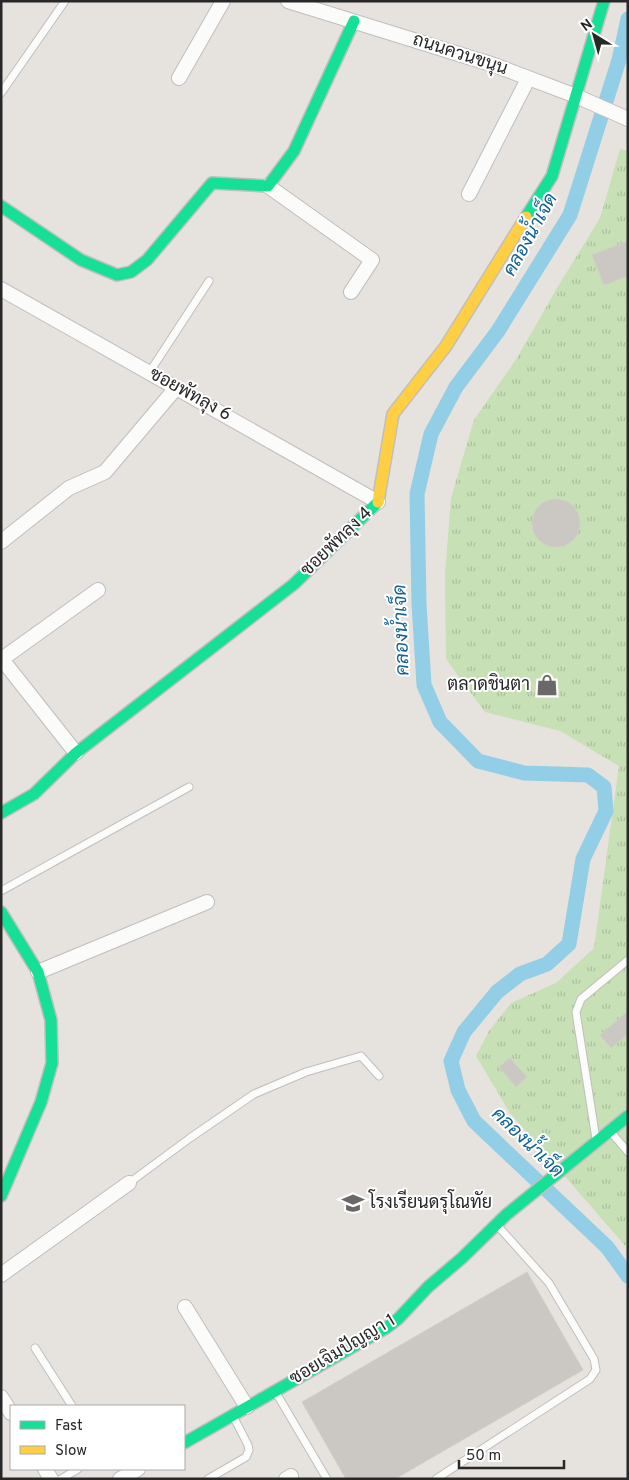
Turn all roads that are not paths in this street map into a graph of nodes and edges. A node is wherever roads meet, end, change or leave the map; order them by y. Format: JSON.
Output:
{"nodes":[{"id":1,"x":65,"y":1,"type":"edge"},
{"id":2,"x":223,"y":1,"type":"edge"},
{"id":3,"x":288,"y":1,"type":"edge"},
{"id":4,"x":604,"y":1,"type":"edge"},
{"id":5,"x":354,"y":21,"type":"junction"},
{"id":6,"x":180,"y":78,"type":"dead end"},
{"id":7,"x":528,"y":78,"type":"junction"},
{"id":8,"x":2,"y":93,"type":"edge"},
{"id":9,"x":576,"y":96,"type":"junction"},
{"id":10,"x":628,"y":119,"type":"edge"},
{"id":11,"x":268,"y":186,"type":"junction"},
{"id":12,"x":469,"y":194,"type":"dead end"},
{"id":13,"x":1,"y":206,"type":"edge"},
{"id":14,"x":209,"y":281,"type":"dead end"},
{"id":15,"x":1,"y":289,"type":"edge"},
{"id":16,"x":351,"y":292,"type":"dead end"},
{"id":17,"x":149,"y":373,"type":"junction"},
{"id":18,"x":176,"y":388,"type":"junction"},
{"id":19,"x":378,"y":502,"type":"junction"},
{"id":20,"x":1,"y":542,"type":"edge"},
{"id":21,"x":98,"y":590,"type":"dead end"},
{"id":22,"x":2,"y":659,"type":"edge"},
{"id":23,"x":76,"y":753,"type":"junction"},
{"id":24,"x":189,"y":787,"type":"dead end"},
{"id":25,"x":1,"y":813,"type":"edge"},
{"id":26,"x":1,"y":891,"type":"edge"},
{"id":27,"x":208,"y":902,"type":"dead end"},
{"id":28,"x":1,"y":912,"type":"edge"},
{"id":29,"x":628,"y":960,"type":"edge"},
{"id":30,"x":38,"y":972,"type":"junction"},
{"id":31,"x":379,"y":1076,"type":"dead end"},
{"id":32,"x":628,"y":1116,"type":"edge"},
{"id":33,"x":610,"y":1131,"type":"junction"},
{"id":34,"x":596,"y":1142,"type":"junction"},
{"id":35,"x":628,"y":1152,"type":"edge"},
{"id":36,"x":129,"y":1183,"type":"joint"},
{"id":37,"x":1,"y":1196,"type":"edge"},
{"id":38,"x":496,"y":1225,"type":"junction"},
{"id":39,"x":1,"y":1275,"type":"edge"},
{"id":40,"x":185,"y":1307,"type":"dead end"},
{"id":41,"x":35,"y":1348,"type":"dead end"},
{"id":42,"x":275,"y":1391,"type":"junction"},
{"id":43,"x":1,"y":1397,"type":"edge"},
{"id":44,"x":71,"y":1405,"type":"edge"},
{"id":45,"x":246,"y":1407,"type":"junction"},
{"id":46,"x":10,"y":1412,"type":"edge"},
{"id":47,"x":233,"y":1415,"type":"junction"},
{"id":48,"x":185,"y":1442,"type":"edge"},
{"id":49,"x":76,"y":1470,"type":"edge"},
{"id":50,"x":136,"y":1470,"type":"edge"},
{"id":51,"x":61,"y":1479,"type":"edge"},
{"id":52,"x":120,"y":1479,"type":"edge"},
{"id":53,"x":208,"y":1479,"type":"edge"},
{"id":54,"x":327,"y":1479,"type":"edge"},
{"id":55,"x":436,"y":1479,"type":"edge"}],
"edges":[{"from":1,"to":8,"type":"lane"},
{"from":2,"to":6,"type":"street"},
{"from":3,"to":5,"type":"street","name":"ถนนควนขนุน"},
{"from":4,"to":9,"type":"street","name":"ซอยพัทลุง 4"},
{"from":5,"to":7,"type":"street","name":"ถนนควนขนุน"},
{"from":5,"to":11,"type":"street"},
{"from":7,"to":9,"type":"street","name":"ถนนควนขนุน"},
{"from":7,"to":12,"type":"street"},
{"from":9,"to":10,"type":"street","name":"ถนนควนขนุน"},
{"from":9,"to":19,"type":"street","name":"ซอยพัทลุง 4"},
{"from":11,"to":13,"type":"street"},
{"from":11,"to":16,"type":"street"},
{"from":14,"to":17,"type":"lane"},
{"from":15,"to":17,"type":"street","name":"ซอยพัทลุง 6"},
{"from":17,"to":18,"type":"street","name":"ซอยพัทลุง 6"},
{"from":18,"to":19,"type":"street","name":"ซอยพัทลุง 6"},
{"from":18,"to":20,"type":"street"},
{"from":19,"to":23,"type":"street","name":"ซอยพัทลุง 4"},
{"from":21,"to":22,"type":"street"},
{"from":22,"to":23,"type":"street"},
{"from":23,"to":25,"type":"street","name":"ซอยพัทลุง 4"},
{"from":24,"to":26,"type":"lane"},
{"from":27,"to":30,"type":"street"},
{"from":28,"to":30,"type":"street"},
{"from":29,"to":34,"type":"lane"},
{"from":30,"to":37,"type":"street"},
{"from":31,"to":36,"type":"lane"},
{"from":32,"to":33,"type":"street","name":"ซอยเจิมปัญญา 1"},
{"from":33,"to":34,"type":"street","name":"ซอยเจิมปัญญา 1"},
{"from":33,"to":35,"type":"lane"},
{"from":34,"to":38,"type":"street","name":"ซอยเจิมปัญญา 1"},
{"from":36,"to":39,"type":"street"},
{"from":38,"to":42,"type":"street","name":"ซอยเจิมปัญญา 1"},
{"from":38,"to":55,"type":"lane"},
{"from":40,"to":45,"type":"street"},
{"from":41,"to":44,"type":"lane"},
{"from":42,"to":45,"type":"street","name":"ซอยเจิมปัญญา 1"},
{"from":42,"to":54,"type":"lane"},
{"from":43,"to":46,"type":"street"},
{"from":45,"to":47,"type":"street","name":"ซอยเจิมปัญญา 1"},
{"from":47,"to":48,"type":"street","name":"ซอยเจิมปัญญา 1"},
{"from":47,"to":53,"type":"lane"},
{"from":49,"to":51,"type":"lane"},
{"from":50,"to":52,"type":"street"}]}
